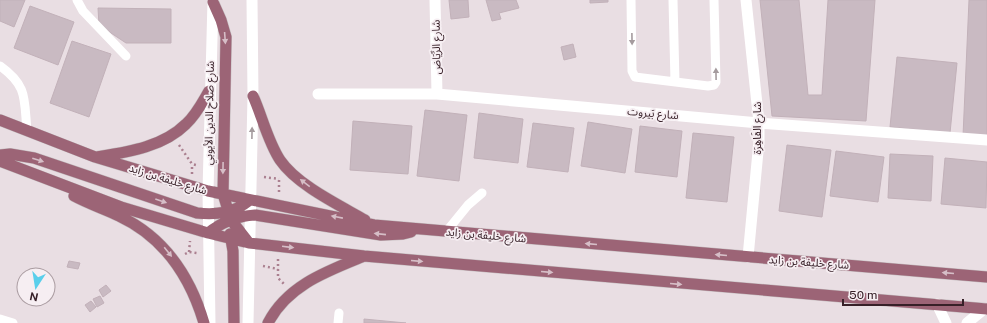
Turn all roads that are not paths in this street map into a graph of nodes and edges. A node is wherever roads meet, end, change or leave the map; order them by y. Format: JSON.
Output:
{"nodes":[{"id":1,"x":77,"y":0,"type":"edge"},
{"id":2,"x":252,"y":0,"type":"edge"},
{"id":3,"x":435,"y":0,"type":"edge"},
{"id":4,"x":631,"y":0,"type":"edge"},
{"id":5,"x":673,"y":0,"type":"edge"},
{"id":6,"x":714,"y":0,"type":"edge"},
{"id":7,"x":746,"y":0,"type":"edge"},
{"id":8,"x":213,"y":1,"type":"edge"},
{"id":9,"x":126,"y":56,"type":"dead end"},
{"id":10,"x":0,"y":66,"type":"edge"},
{"id":11,"x":675,"y":82,"type":"junction"},
{"id":12,"x":209,"y":91,"type":"junction"},
{"id":13,"x":318,"y":94,"type":"dead end"},
{"id":14,"x":437,"y":94,"type":"junction"},
{"id":15,"x":253,"y":96,"type":"junction"},
{"id":16,"x":0,"y":120,"type":"edge"},
{"id":17,"x":759,"y":123,"type":"junction"},
{"id":18,"x":26,"y":131,"type":"junction"},
{"id":19,"x":987,"y":140,"type":"edge"},
{"id":20,"x":0,"y":155,"type":"edge"},
{"id":21,"x":95,"y":157,"type":"junction"},
{"id":22,"x":0,"y":161,"type":"edge"},
{"id":23,"x":38,"y":177,"type":"junction"},
{"id":24,"x":208,"y":191,"type":"junction"},
{"id":25,"x":223,"y":194,"type":"junction"},
{"id":26,"x":482,"y":194,"type":"dead end"},
{"id":27,"x":250,"y":200,"type":"junction"},
{"id":28,"x":208,"y":214,"type":"junction"},
{"id":29,"x":250,"y":216,"type":"junction"},
{"id":30,"x":227,"y":217,"type":"junction"},
{"id":31,"x":374,"y":225,"type":"junction"},
{"id":32,"x":418,"y":229,"type":"junction"},
{"id":33,"x":446,"y":232,"type":"junction"},
{"id":34,"x":208,"y":233,"type":"junction"},
{"id":35,"x":232,"y":239,"type":"junction"},
{"id":36,"x":249,"y":243,"type":"junction"},
{"id":37,"x":364,"y":256,"type":"junction"},
{"id":38,"x":748,"y":257,"type":"junction"},
{"id":39,"x":987,"y":277,"type":"edge"},
{"id":40,"x":936,"y":304,"type":"junction"},
{"id":41,"x":985,"y":309,"type":"edge"},
{"id":42,"x":339,"y":313,"type":"dead end"},
{"id":43,"x":0,"y":319,"type":"edge"},
{"id":44,"x":13,"y":323,"type":"edge"},
{"id":45,"x":204,"y":323,"type":"edge"},
{"id":46,"x":210,"y":323,"type":"edge"},
{"id":47,"x":234,"y":323,"type":"edge"},
{"id":48,"x":248,"y":323,"type":"edge"},
{"id":49,"x":268,"y":323,"type":"edge"},
{"id":50,"x":338,"y":323,"type":"edge"},
{"id":51,"x":946,"y":323,"type":"edge"},
{"id":52,"x":967,"y":323,"type":"edge"}],
"edges":[{"from":1,"to":9,"type":"lane"},
{"from":2,"to":15,"type":"street"},
{"from":3,"to":14,"type":"street","name":"شارع الرِّيَاض"},
{"from":4,"to":11,"type":"lane","one_way":true},
{"from":5,"to":11,"type":"lane"},
{"from":11,"to":6,"type":"lane","one_way":true},
{"from":7,"to":17,"type":"street","name":"شارع القَاهِرَة"},
{"from":8,"to":12,"type":"street","name":"شارع صلاح الدين الأيوبي"},
{"from":8,"to":25,"type":"main road","one_way":true},
{"from":10,"to":18,"type":"lane"},
{"from":12,"to":21,"type":"main road"},
{"from":12,"to":24,"type":"street","name":"شارع صلاح الدين الأيوبي"},
{"from":13,"to":14,"type":"street","name":"شارع بَيروت"},
{"from":14,"to":17,"type":"street","name":"شارع بَيروت"},
{"from":27,"to":15,"type":"street","one_way":true},
{"from":31,"to":15,"type":"main road","one_way":true},
{"from":16,"to":18,"type":"main road","name":"شارع خليفة بن زايد"},
{"from":17,"to":19,"type":"street","name":"شارع بَيروت"},
{"from":17,"to":38,"type":"street","name":"شارع القَاهِرَة"},
{"from":18,"to":21,"type":"main road","name":"شارع خليفة بن زايد"},
{"from":20,"to":28,"type":"main road","one_way":true},
{"from":21,"to":24,"type":"main road","name":"شارع خليفة بن زايد"},
{"from":22,"to":23,"type":"main road"},
{"from":23,"to":34,"type":"main road"},
{"from":23,"to":45,"type":"main road","one_way":true},
{"from":24,"to":25,"type":"main road","name":"شارع خليفة بن زايد"},
{"from":24,"to":28,"type":"street","name":"شارع صلاح الدين الأيوبي"},
{"from":24,"to":30,"type":"main road"},
{"from":25,"to":27,"type":"main road","name":"شارع خليفة بن زايد"},
{"from":25,"to":30,"type":"main road"},
{"from":26,"to":33,"type":"lane"},
{"from":27,"to":29,"type":"street"},
{"from":27,"to":30,"type":"main road"},
{"from":31,"to":27,"type":"main road","name":"شارع خليفة بن زايد","one_way":true},
{"from":28,"to":30,"type":"main road"},
{"from":28,"to":34,"type":"street","name":"شارع صلاح الدين الأيوبي"},
{"from":29,"to":30,"type":"main road"},
{"from":32,"to":29,"type":"main road","one_way":true},
{"from":29,"to":36,"type":"street"},
{"from":30,"to":34,"type":"main road"},
{"from":30,"to":35,"type":"main road"},
{"from":30,"to":36,"type":"main road"},
{"from":31,"to":32,"type":"main road","name":"شارع خليفة بن زايد"},
{"from":32,"to":33,"type":"main road","name":"شارع خليفة بن زايد"},
{"from":38,"to":33,"type":"main road","name":"شارع خليفة بن زايد","one_way":true},
{"from":34,"to":35,"type":"main road"},
{"from":34,"to":46,"type":"street","name":"شارع صلاح الدين الأيوبي"},
{"from":35,"to":36,"type":"main road"},
{"from":35,"to":47,"type":"main road"},
{"from":36,"to":37,"type":"main road","one_way":true},
{"from":36,"to":48,"type":"street"},
{"from":37,"to":40,"type":"main road","one_way":true},
{"from":37,"to":49,"type":"main road"},
{"from":39,"to":38,"type":"main road","name":"شارع خليفة بن زايد","one_way":true},
{"from":40,"to":41,"type":"main road"},
{"from":40,"to":51,"type":"street"},
{"from":41,"to":52,"type":"street"},
{"from":42,"to":50,"type":"lane"},
{"from":43,"to":44,"type":"lane"}]}
